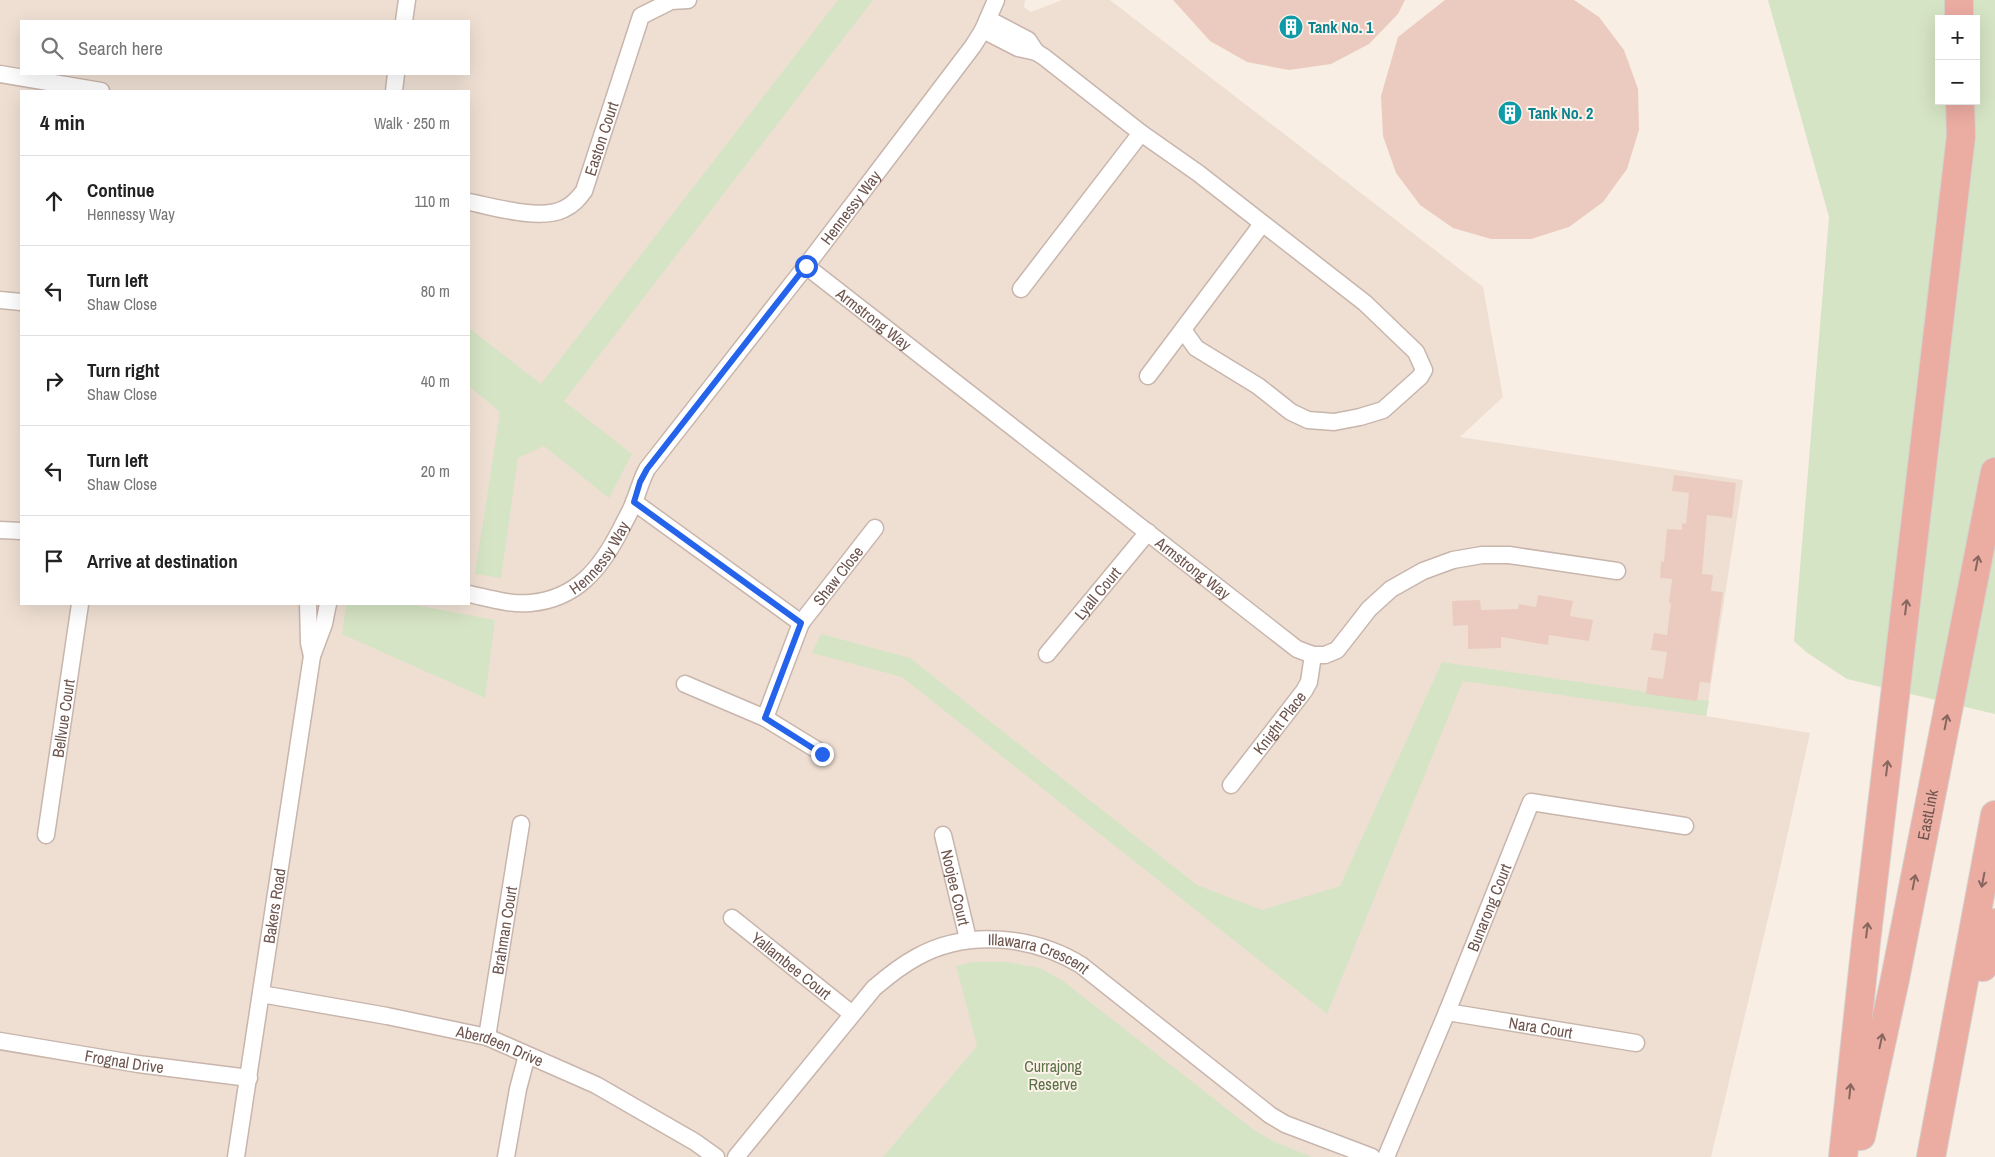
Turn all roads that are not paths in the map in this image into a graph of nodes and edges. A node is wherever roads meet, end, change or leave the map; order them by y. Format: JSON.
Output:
{"nodes":[{"id":1,"x":407,"y":0,"type":"edge"},
{"id":2,"x":688,"y":0,"type":"edge"},
{"id":3,"x":996,"y":0,"type":"edge"},
{"id":4,"x":1959,"y":0,"type":"edge"},
{"id":5,"x":1959,"y":15,"type":"edge"},
{"id":6,"x":404,"y":20,"type":"edge"},
{"id":7,"x":986,"y":24,"type":"junction"},
{"id":8,"x":0,"y":74,"type":"edge"},
{"id":9,"x":396,"y":75,"type":"edge"},
{"id":10,"x":95,"y":90,"type":"edge"},
{"id":11,"x":394,"y":90,"type":"edge"},
{"id":12,"x":1960,"y":105,"type":"edge"},
{"id":13,"x":1141,"y":133,"type":"junction"},
{"id":14,"x":470,"y":202,"type":"edge"},
{"id":15,"x":1262,"y":224,"type":"junction"},
{"id":16,"x":806,"y":266,"type":"junction"},
{"id":17,"x":1021,"y":289,"type":"dead end"},
{"id":18,"x":0,"y":300,"type":"edge"},
{"id":19,"x":20,"y":302,"type":"edge"},
{"id":20,"x":1184,"y":330,"type":"junction"},
{"id":21,"x":1148,"y":376,"type":"dead end"},
{"id":22,"x":1995,"y":472,"type":"edge"},
{"id":23,"x":634,"y":502,"type":"junction"},
{"id":24,"x":875,"y":528,"type":"dead end"},
{"id":25,"x":0,"y":530,"type":"edge"},
{"id":26,"x":20,"y":531,"type":"edge"},
{"id":27,"x":1148,"y":532,"type":"junction"},
{"id":28,"x":1617,"y":571,"type":"dead end"},
{"id":29,"x":470,"y":594,"type":"edge"},
{"id":30,"x":80,"y":605,"type":"edge"},
{"id":31,"x":308,"y":605,"type":"edge"},
{"id":32,"x":328,"y":605,"type":"edge"},
{"id":33,"x":801,"y":623,"type":"junction"},
{"id":34,"x":1047,"y":654,"type":"dead end"},
{"id":35,"x":1313,"y":655,"type":"junction"},
{"id":36,"x":312,"y":656,"type":"junction"},
{"id":37,"x":685,"y":684,"type":"dead end"},
{"id":38,"x":765,"y":718,"type":"junction"},
{"id":39,"x":822,"y":754,"type":"dead end"},
{"id":40,"x":1231,"y":784,"type":"dead end"},
{"id":41,"x":1995,"y":815,"type":"edge"},
{"id":42,"x":521,"y":824,"type":"dead end"},
{"id":43,"x":1685,"y":826,"type":"dead end"},
{"id":44,"x":46,"y":835,"type":"dead end"},
{"id":45,"x":944,"y":835,"type":"dead end"},
{"id":46,"x":732,"y":918,"type":"dead end"},
{"id":47,"x":1995,"y":923,"type":"edge"},
{"id":48,"x":968,"y":939,"type":"junction"},
{"id":49,"x":261,"y":994,"type":"junction"},
{"id":50,"x":1447,"y":1012,"type":"junction"},
{"id":51,"x":852,"y":1014,"type":"junction"},
{"id":52,"x":487,"y":1038,"type":"junction"},
{"id":53,"x":0,"y":1041,"type":"edge"},
{"id":54,"x":1636,"y":1043,"type":"dead end"},
{"id":55,"x":527,"y":1054,"type":"junction"},
{"id":56,"x":249,"y":1078,"type":"junction"},
{"id":57,"x":1932,"y":1151,"type":"edge"},
{"id":58,"x":236,"y":1157,"type":"edge"},
{"id":59,"x":506,"y":1157,"type":"edge"},
{"id":60,"x":716,"y":1157,"type":"edge"},
{"id":61,"x":736,"y":1157,"type":"edge"},
{"id":62,"x":1372,"y":1157,"type":"edge"},
{"id":63,"x":1386,"y":1157,"type":"edge"},
{"id":64,"x":1843,"y":1157,"type":"edge"},
{"id":65,"x":1856,"y":1157,"type":"edge"}],
"edges":[{"from":1,"to":6,"type":"street"},
{"from":2,"to":14,"type":"street","name":"Easton Court"},
{"from":3,"to":7,"type":"street","name":"Hennessy Way"},
{"from":4,"to":5,"type":"highway"},
{"from":7,"to":13,"type":"street"},
{"from":7,"to":16,"type":"street","name":"Hennessy Way"},
{"from":8,"to":10,"type":"street"},
{"from":9,"to":11,"type":"street"},
{"from":64,"to":12,"type":"highway","one_way":true},
{"from":13,"to":15,"type":"street"},
{"from":13,"to":17,"type":"street"},
{"from":15,"to":20,"type":"street"},
{"from":15,"to":20,"type":"street"},
{"from":16,"to":23,"type":"street","name":"Hennessy Way"},
{"from":16,"to":27,"type":"street","name":"Armstrong Way"},
{"from":18,"to":19,"type":"street"},
{"from":20,"to":21,"type":"street"},
{"from":65,"to":22,"type":"highway","name":"EastLink","one_way":true},
{"from":23,"to":29,"type":"street","name":"Hennessy Way"},
{"from":23,"to":33,"type":"street"},
{"from":24,"to":33,"type":"street","name":"Shaw Close"},
{"from":25,"to":26,"type":"street"},
{"from":27,"to":34,"type":"street","name":"Lyall Court"},
{"from":27,"to":35,"type":"street","name":"Armstrong Way"},
{"from":28,"to":35,"type":"street"},
{"from":30,"to":44,"type":"street","name":"Bellvue Court"},
{"from":31,"to":36,"type":"street","name":"Bakers Road"},
{"from":32,"to":36,"type":"street","name":"Bakers Road"},
{"from":33,"to":38,"type":"street","name":"Shaw Close"},
{"from":35,"to":40,"type":"street","name":"Knight Place"},
{"from":36,"to":49,"type":"street","name":"Bakers Road"},
{"from":37,"to":38,"type":"street"},
{"from":38,"to":39,"type":"street"},
{"from":41,"to":57,"type":"highway","one_way":true},
{"from":42,"to":52,"type":"street","name":"Brahman Court"},
{"from":43,"to":50,"type":"street","name":"Bunarong Court"},
{"from":45,"to":48,"type":"street","name":"Noojee Court"},
{"from":46,"to":51,"type":"street","name":"Yallambee Court"},
{"from":47,"to":57,"type":"highway"},
{"from":48,"to":51,"type":"street","name":"Illawarra Crescent"},
{"from":48,"to":62,"type":"street","name":"Illawarra Crescent"},
{"from":49,"to":52,"type":"street","name":"Aberdeen Drive"},
{"from":49,"to":56,"type":"street","name":"Bakers Road"},
{"from":50,"to":54,"type":"street","name":"Nara Court"},
{"from":50,"to":63,"type":"street","name":"Bunarong Court"},
{"from":51,"to":61,"type":"street","name":"Illawarra Crescent"},
{"from":52,"to":55,"type":"street","name":"Aberdeen Drive"},
{"from":53,"to":56,"type":"street","name":"Frognal Drive"},
{"from":55,"to":59,"type":"street"},
{"from":55,"to":60,"type":"street","name":"Aberdeen Drive"},
{"from":56,"to":58,"type":"street","name":"Bakers Road"}]}
